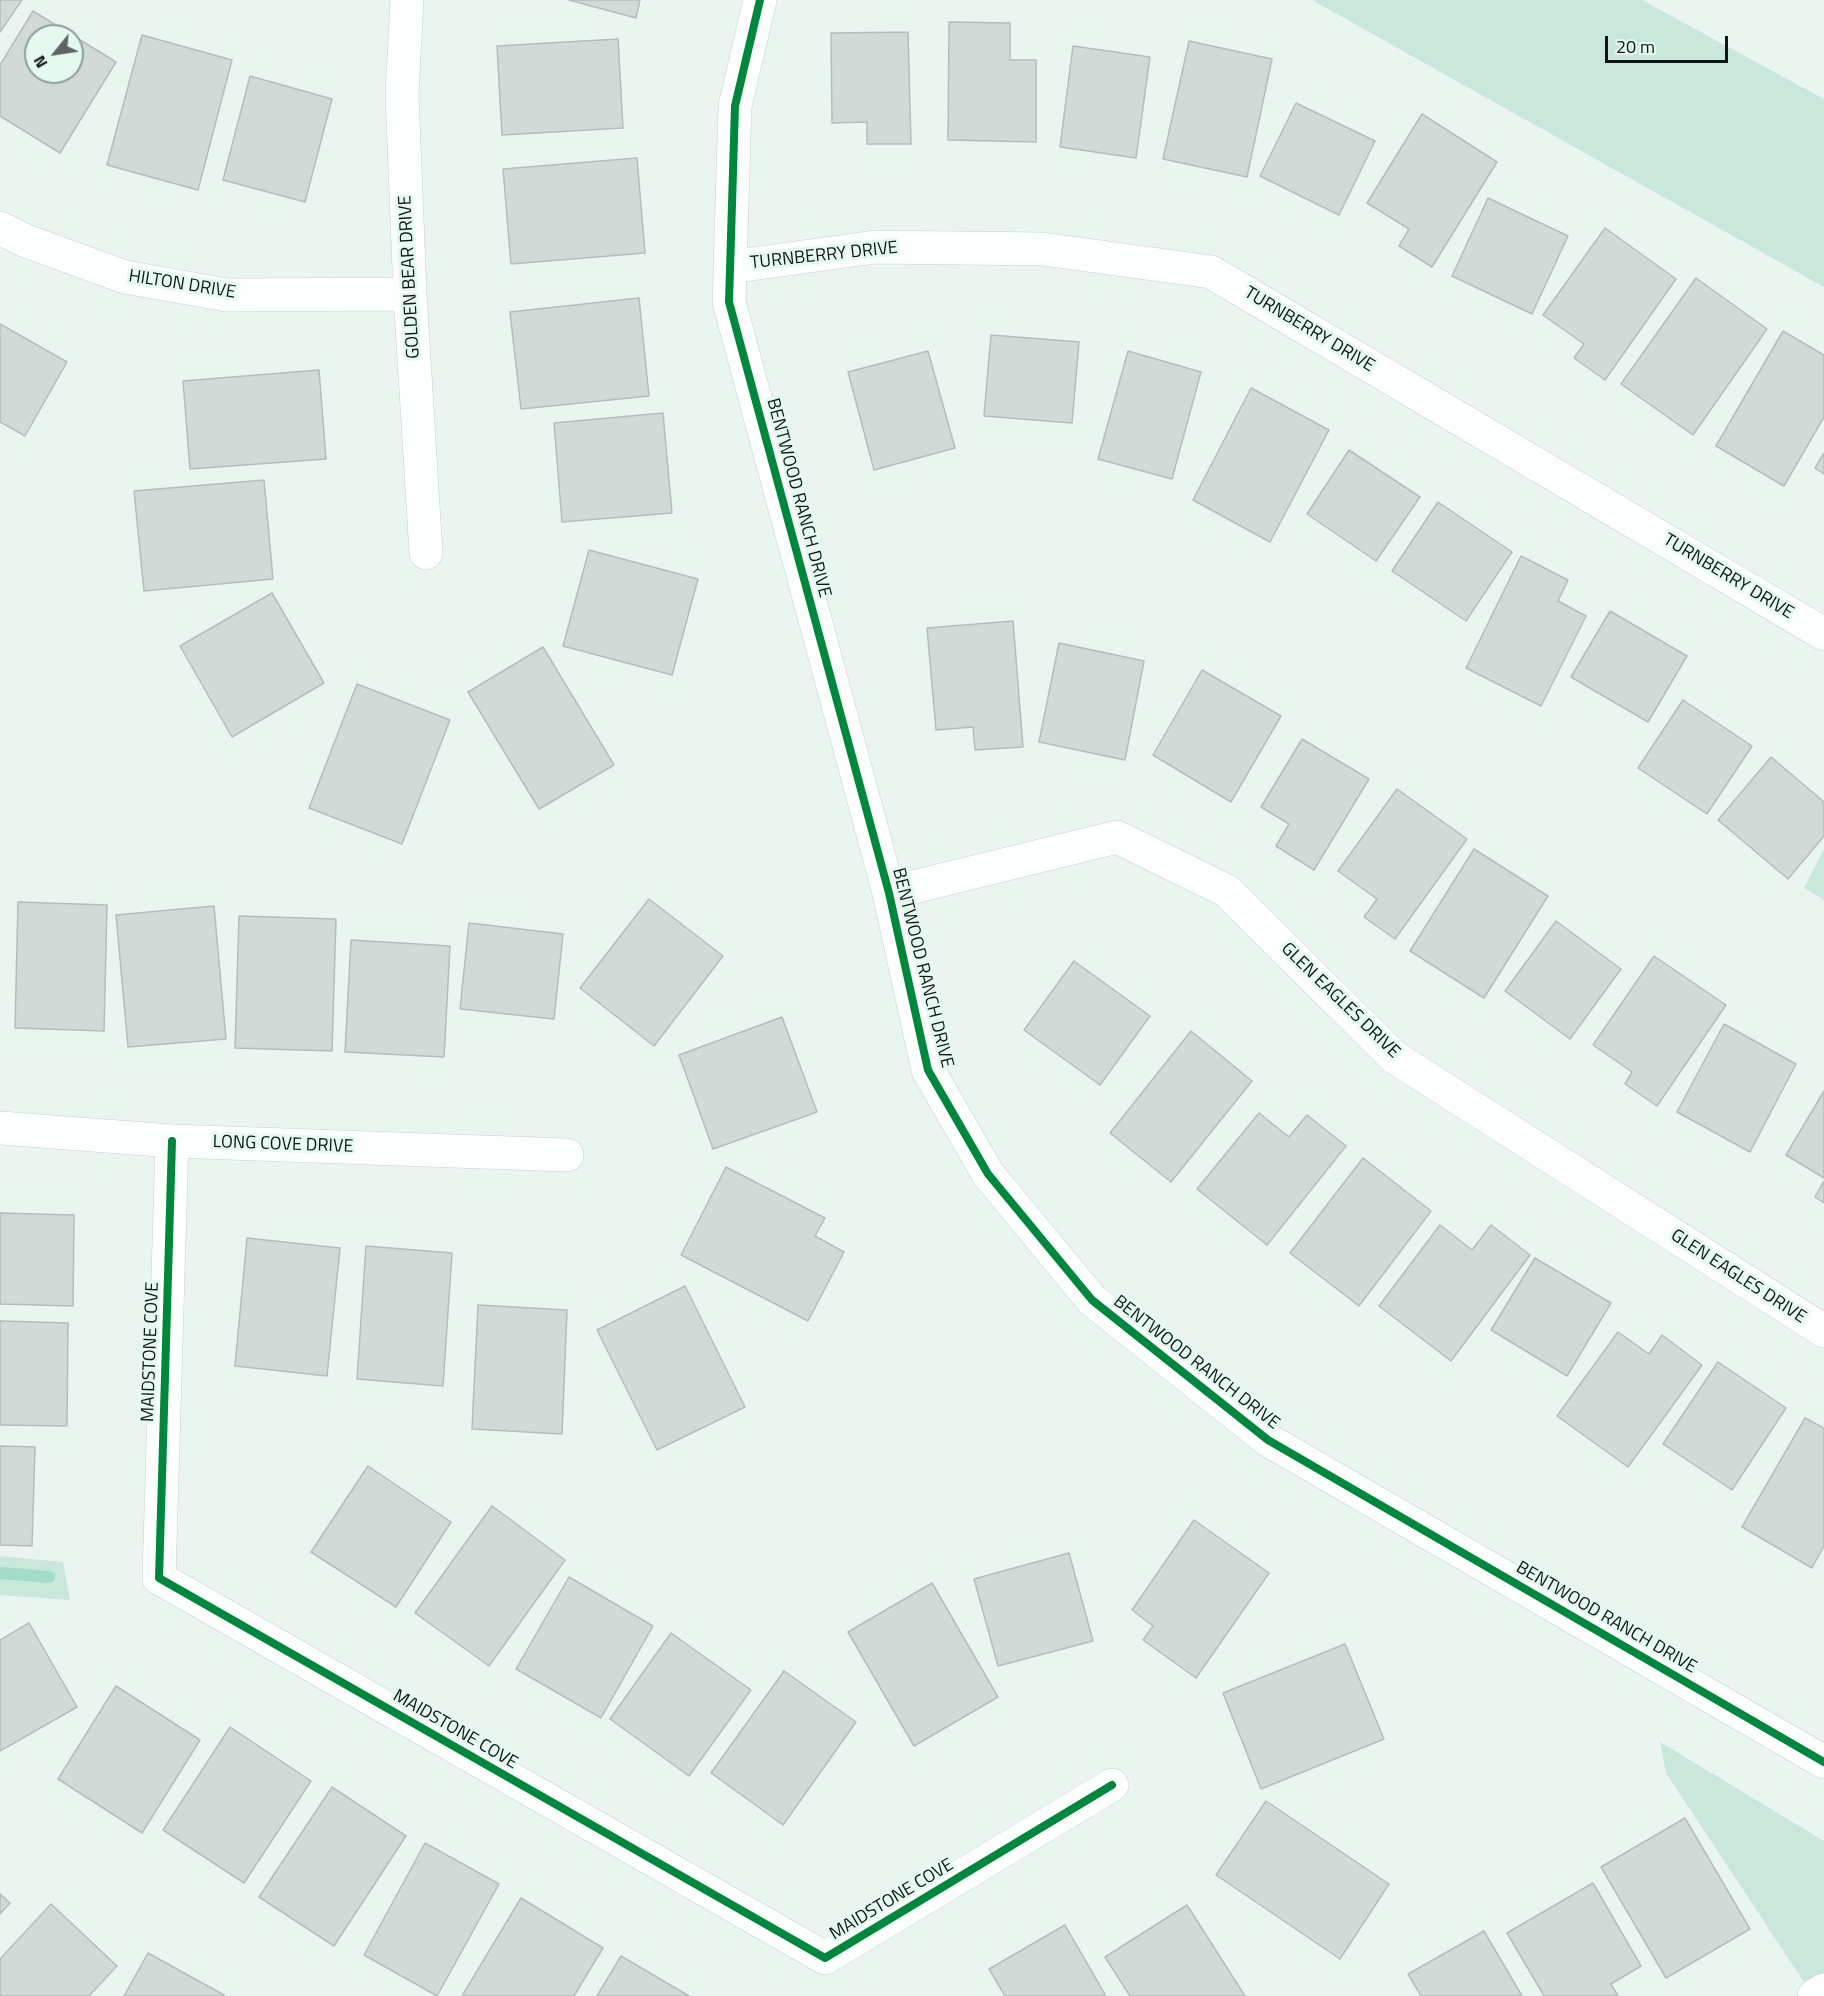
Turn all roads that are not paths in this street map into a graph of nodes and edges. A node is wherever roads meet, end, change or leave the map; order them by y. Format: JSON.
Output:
{"nodes":[{"id":1,"x":407,"y":0,"type":"edge"},
{"id":2,"x":760,"y":0,"type":"edge"},
{"id":3,"x":0,"y":228,"type":"edge"},
{"id":4,"x":730,"y":267,"type":"junction"},
{"id":5,"x":410,"y":294,"type":"junction"},
{"id":6,"x":426,"y":554,"type":"dead end"},
{"id":7,"x":1824,"y":634,"type":"edge"},
{"id":8,"x":889,"y":893,"type":"junction"},
{"id":9,"x":0,"y":1128,"type":"edge"},
{"id":10,"x":172,"y":1141,"type":"junction"},
{"id":11,"x":567,"y":1155,"type":"dead end"},
{"id":12,"x":1824,"y":1331,"type":"edge"},
{"id":13,"x":1824,"y":1762,"type":"edge"},
{"id":14,"x":1112,"y":1785,"type":"dead end"},
{"id":15,"x":1824,"y":1990,"type":"edge"},
{"id":16,"x":1814,"y":1996,"type":"edge"}],
"edges":[{"from":1,"to":5,"type":"street","name":"GOLDEN BEAR DRIVE"},
{"from":2,"to":4,"type":"street","name":"BENTWOOD RANCH DRIVE"},
{"from":3,"to":5,"type":"street","name":"HILTON DRIVE"},
{"from":4,"to":7,"type":"street","name":"TURNBERRY DRIVE"},
{"from":4,"to":8,"type":"street","name":"BENTWOOD RANCH DRIVE"},
{"from":5,"to":6,"type":"street","name":"GOLDEN BEAR DRIVE"},
{"from":8,"to":12,"type":"street","name":"GLEN EAGLES DRIVE"},
{"from":8,"to":13,"type":"street","name":"BENTWOOD RANCH DRIVE"},
{"from":9,"to":10,"type":"street","name":"LONG COVE DRIVE"},
{"from":10,"to":11,"type":"street","name":"LONG COVE DRIVE"},
{"from":10,"to":14,"type":"street","name":"MAIDSTONE COVE"},
{"from":15,"to":16,"type":"street"}]}
